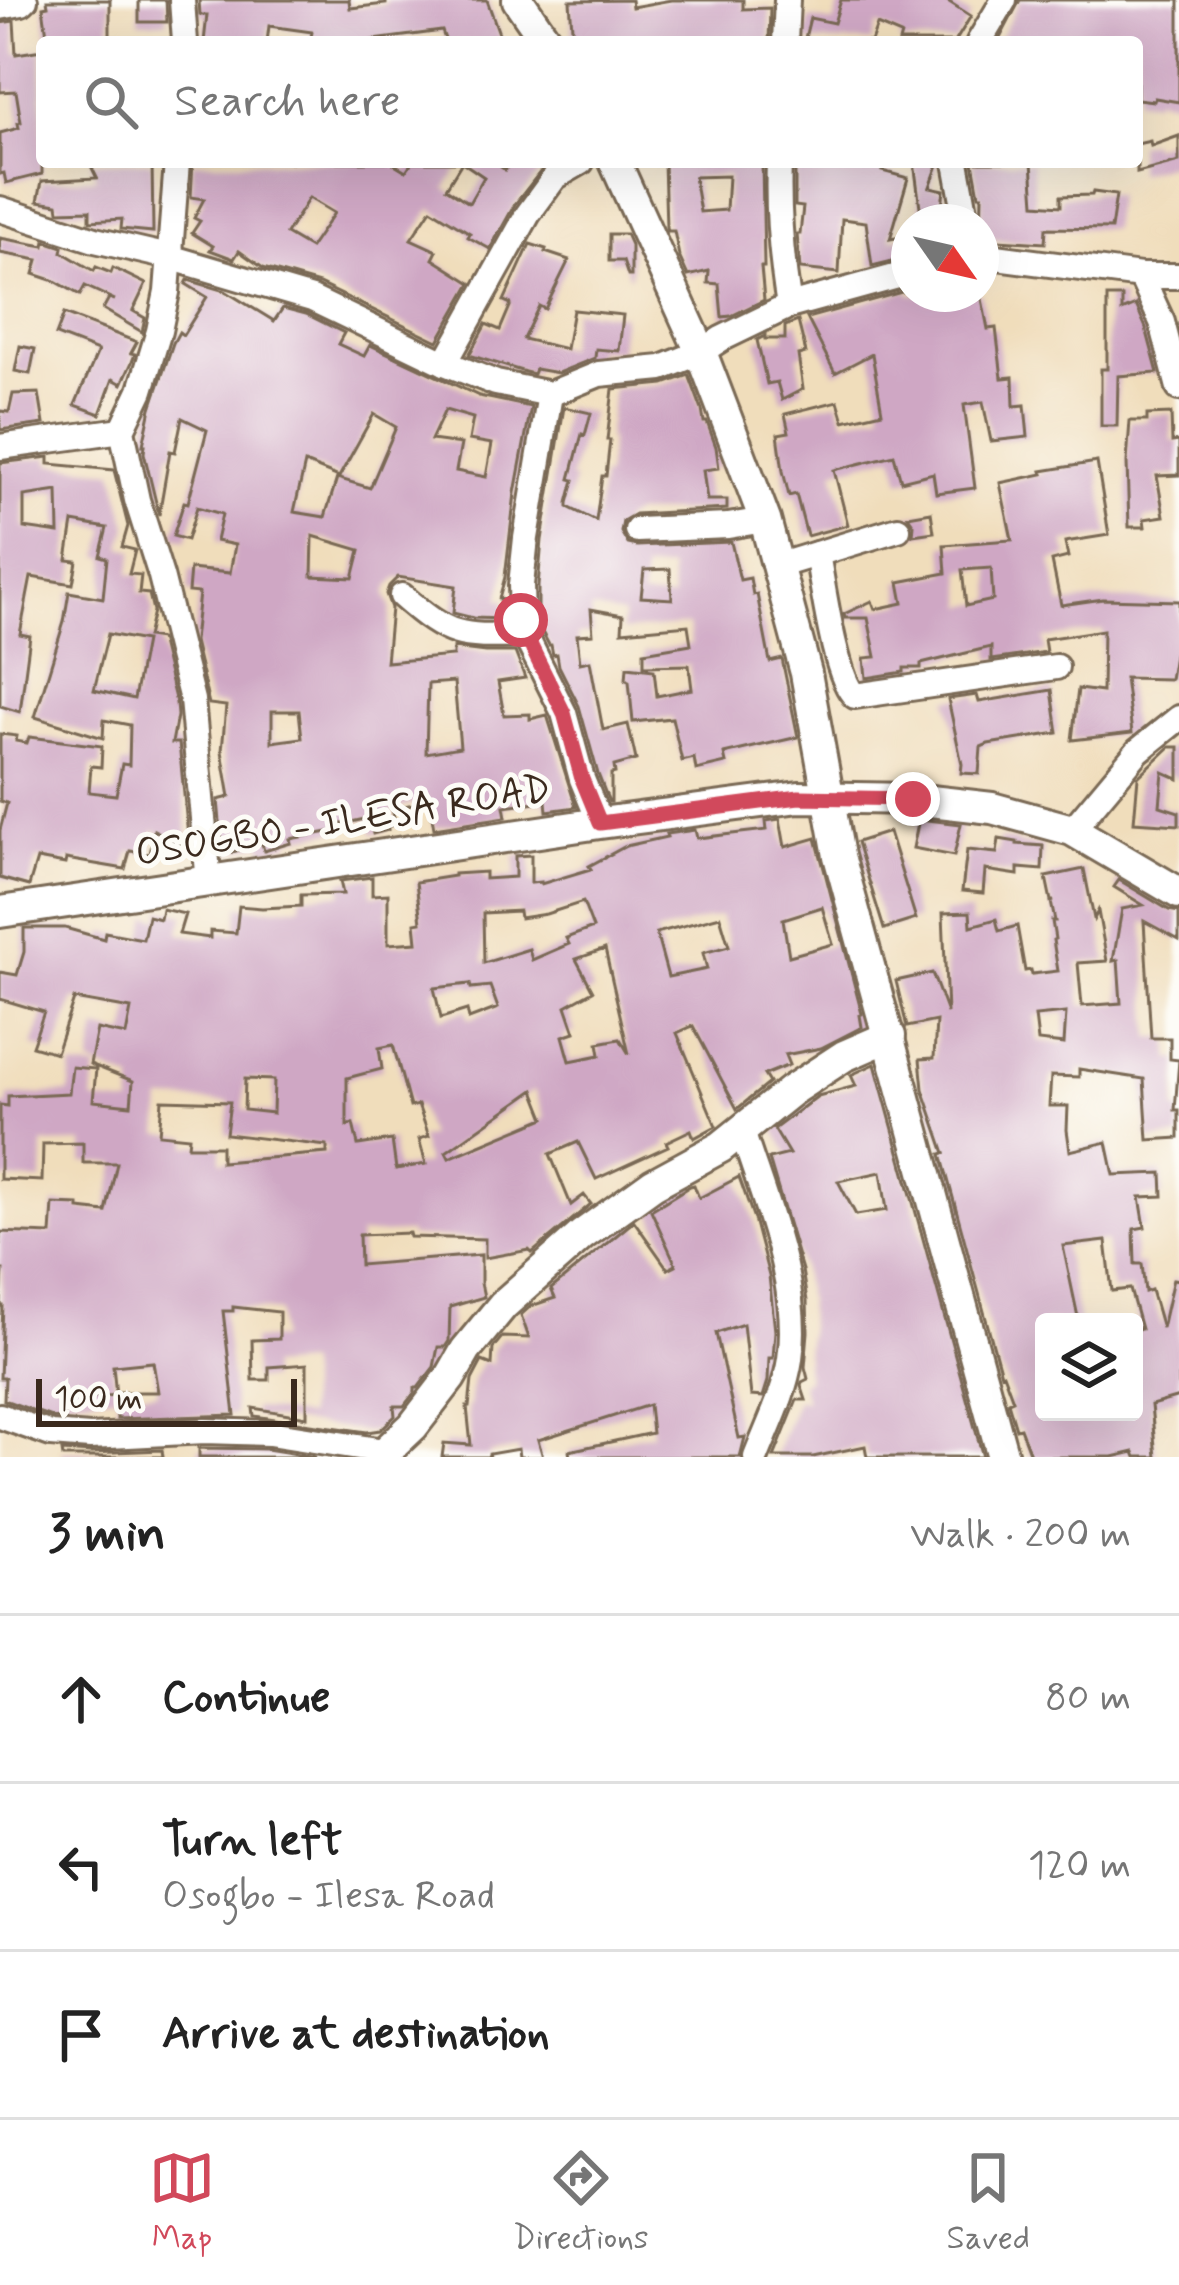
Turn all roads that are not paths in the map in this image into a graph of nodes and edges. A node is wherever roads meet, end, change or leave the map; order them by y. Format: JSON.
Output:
{"nodes":[{"id":1,"x":25,"y":0,"type":"edge"},
{"id":2,"x":182,"y":0,"type":"edge"},
{"id":3,"x":787,"y":0,"type":"edge"},
{"id":4,"x":1004,"y":0,"type":"edge"},
{"id":5,"x":528,"y":3,"type":"edge"},
{"id":6,"x":0,"y":7,"type":"edge"},
{"id":7,"x":185,"y":36,"type":"edge"},
{"id":8,"x":544,"y":36,"type":"edge"},
{"id":9,"x":785,"y":36,"type":"edge"},
{"id":10,"x":983,"y":36,"type":"edge"},
{"id":11,"x":176,"y":168,"type":"edge"},
{"id":12,"x":571,"y":168,"type":"edge"},
{"id":13,"x":618,"y":168,"type":"edge"},
{"id":14,"x":779,"y":168,"type":"edge"},
{"id":15,"x":957,"y":168,"type":"edge"},
{"id":16,"x":964,"y":204,"type":"edge"},
{"id":17,"x":0,"y":209,"type":"edge"},
{"id":18,"x":169,"y":257,"type":"junction"},
{"id":19,"x":999,"y":257,"type":"edge"},
{"id":20,"x":1142,"y":276,"type":"junction"},
{"id":21,"x":1179,"y":276,"type":"edge"},
{"id":22,"x":891,"y":278,"type":"edge"},
{"id":23,"x":789,"y":306,"type":"junction"},
{"id":24,"x":701,"y":352,"type":"junction"},
{"id":25,"x":445,"y":363,"type":"junction"},
{"id":26,"x":1179,"y":388,"type":"edge"},
{"id":27,"x":550,"y":394,"type":"junction"},
{"id":28,"x":122,"y":430,"type":"junction"},
{"id":29,"x":0,"y":447,"type":"edge"},
{"id":30,"x":765,"y":520,"type":"junction"},
{"id":31,"x":637,"y":530,"type":"dead end"},
{"id":32,"x":898,"y":530,"type":"dead end"},
{"id":33,"x":817,"y":554,"type":"junction"},
{"id":34,"x":777,"y":566,"type":"junction"},
{"id":35,"x":402,"y":596,"type":"dead end"},
{"id":36,"x":525,"y":634,"type":"junction"},
{"id":37,"x":1056,"y":667,"type":"dead end"},
{"id":38,"x":840,"y":668,"type":"junction"},
{"id":39,"x":806,"y":673,"type":"junction"},
{"id":40,"x":1179,"y":709,"type":"edge"},
{"id":41,"x":1178,"y":718,"type":"edge"},
{"id":42,"x":830,"y":796,"type":"junction"},
{"id":43,"x":600,"y":823,"type":"junction"},
{"id":44,"x":1072,"y":830,"type":"junction"},
{"id":45,"x":209,"y":883,"type":"junction"},
{"id":46,"x":1179,"y":893,"type":"edge"},
{"id":47,"x":0,"y":912,"type":"edge"},
{"id":48,"x":890,"y":1036,"type":"junction"},
{"id":49,"x":742,"y":1131,"type":"junction"},
{"id":50,"x":0,"y":1416,"type":"edge"},
{"id":51,"x":382,"y":1454,"type":"edge"},
{"id":52,"x":756,"y":1457,"type":"edge"},
{"id":53,"x":1004,"y":1457,"type":"edge"}],
"edges":[{"from":1,"to":6,"type":"street"},
{"from":2,"to":7,"type":"street"},
{"from":3,"to":9,"type":"street"},
{"from":4,"to":10,"type":"street"},
{"from":5,"to":8,"type":"main road"},
{"from":11,"to":18,"type":"street"},
{"from":12,"to":25,"type":"street"},
{"from":13,"to":24,"type":"main road"},
{"from":14,"to":23,"type":"street"},
{"from":15,"to":16,"type":"street"},
{"from":17,"to":18,"type":"street"},
{"from":18,"to":25,"type":"street"},
{"from":18,"to":28,"type":"street"},
{"from":19,"to":20,"type":"street"},
{"from":20,"to":21,"type":"street"},
{"from":20,"to":26,"type":"street"},
{"from":22,"to":23,"type":"street"},
{"from":23,"to":24,"type":"street"},
{"from":24,"to":27,"type":"street"},
{"from":24,"to":30,"type":"main road"},
{"from":25,"to":27,"type":"street"},
{"from":27,"to":36,"type":"street"},
{"from":28,"to":29,"type":"street"},
{"from":28,"to":45,"type":"street"},
{"from":30,"to":31,"type":"street"},
{"from":30,"to":34,"type":"main road"},
{"from":32,"to":33,"type":"street"},
{"from":33,"to":34,"type":"street"},
{"from":33,"to":38,"type":"street"},
{"from":34,"to":39,"type":"main road"},
{"from":35,"to":36,"type":"street"},
{"from":36,"to":43,"type":"street"},
{"from":37,"to":38,"type":"street"},
{"from":38,"to":39,"type":"street"},
{"from":39,"to":42,"type":"main road"},
{"from":40,"to":41,"type":"street"},
{"from":41,"to":44,"type":"street"},
{"from":42,"to":43,"type":"main road","name":"OSOGBO - ILESA ROAD"},
{"from":42,"to":44,"type":"main road","name":"OSOGBO - ILESA ROAD"},
{"from":42,"to":48,"type":"main road"},
{"from":43,"to":45,"type":"main road","name":"OSOGBO - ILESA ROAD"},
{"from":44,"to":46,"type":"main road","name":"OSOGBO - ILESA ROAD"},
{"from":45,"to":47,"type":"main road","name":"OSOGBO - ILESA ROAD"},
{"from":48,"to":49,"type":"main road"},
{"from":48,"to":53,"type":"main road"},
{"from":49,"to":51,"type":"main road"},
{"from":49,"to":52,"type":"street"},
{"from":50,"to":51,"type":"street"}]}
